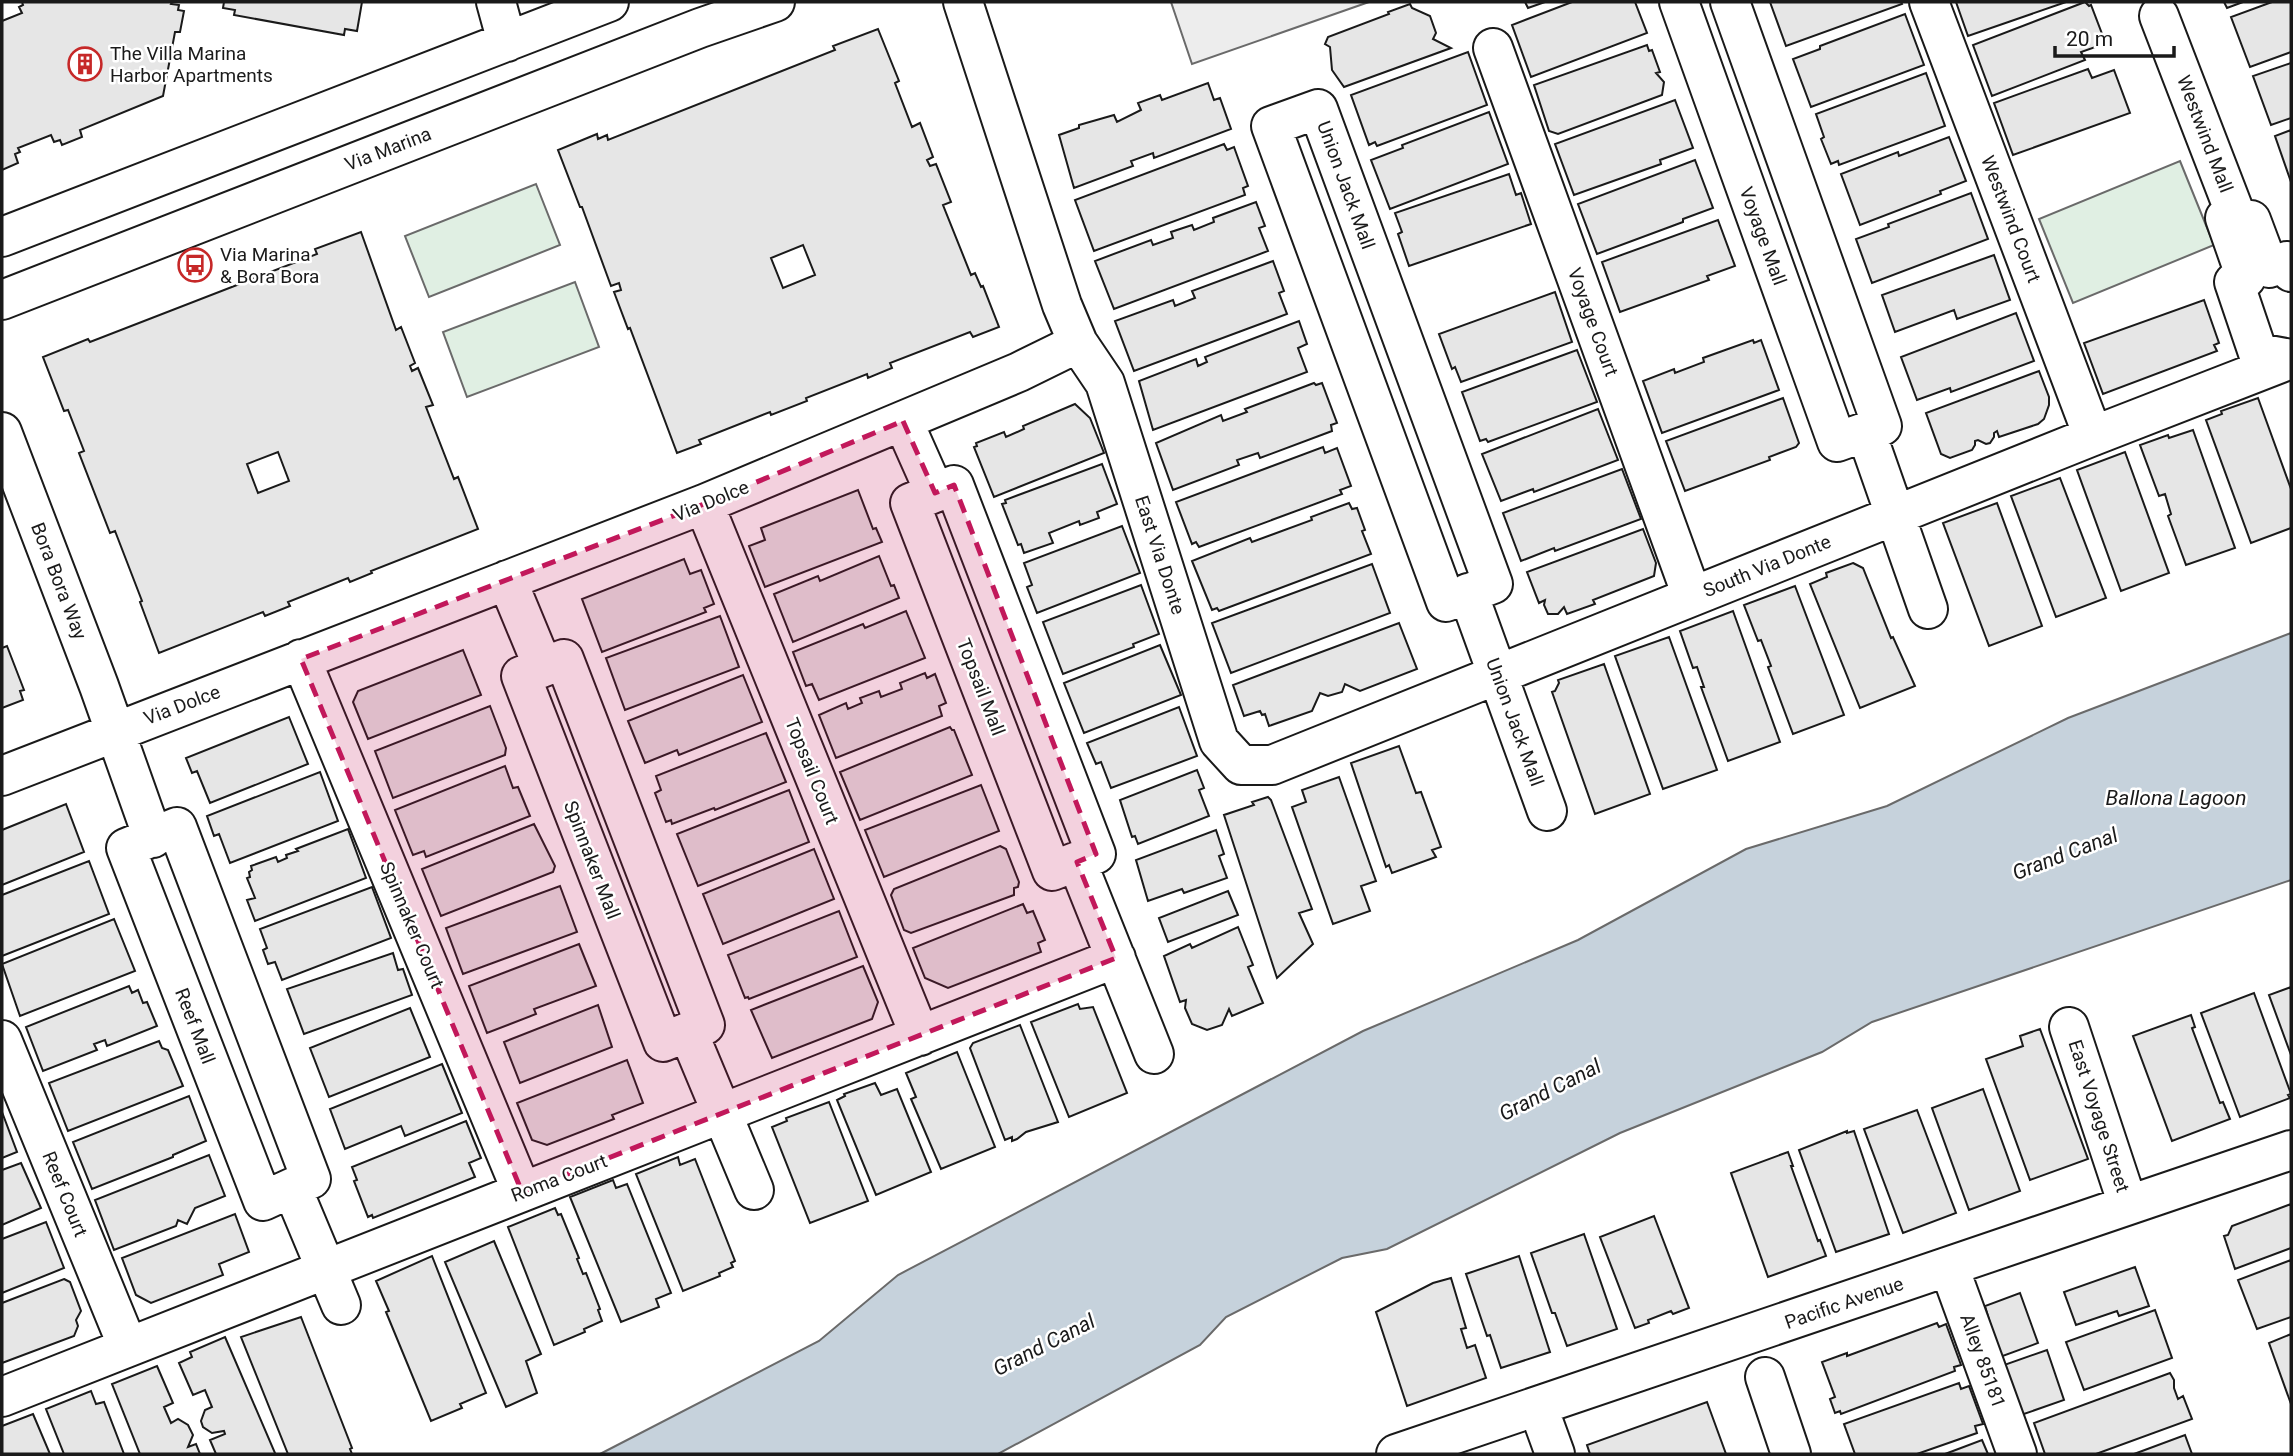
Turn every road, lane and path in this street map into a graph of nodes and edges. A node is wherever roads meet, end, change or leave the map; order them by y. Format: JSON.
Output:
{"nodes":[{"id":1,"x":496,"y":2,"type":"edge"},
{"id":2,"x":609,"y":2,"type":"edge"},
{"id":3,"x":775,"y":2,"type":"edge"},
{"id":4,"x":963,"y":2,"type":"edge"},
{"id":5,"x":1679,"y":2,"type":"edge"},
{"id":6,"x":1730,"y":2,"type":"edge"},
{"id":7,"x":1929,"y":2,"type":"edge"},
{"id":8,"x":2157,"y":7,"type":"edge"},
{"id":9,"x":696,"y":15,"type":"edge"},
{"id":10,"x":506,"y":42,"type":"junction"},
{"id":11,"x":1493,"y":48,"type":"dead end"},
{"id":12,"x":2235,"y":213,"type":"junction"},
{"id":13,"x":2,"y":237,"type":"edge"},
{"id":14,"x":2291,"y":272,"type":"edge"},
{"id":15,"x":2,"y":300,"type":"edge"},
{"id":16,"x":1078,"y":343,"type":"junction"},
{"id":17,"x":2291,"y":359,"type":"edge"},
{"id":18,"x":903,"y":421,"type":"junction"},
{"id":19,"x":2,"y":432,"type":"edge"},
{"id":20,"x":1866,"y":432,"type":"junction"},
{"id":21,"x":2093,"y":436,"type":"junction"},
{"id":22,"x":704,"y":504,"type":"junction"},
{"id":23,"x":1895,"y":515,"type":"junction"},
{"id":24,"x":507,"y":580,"type":"junction"},
{"id":25,"x":1468,"y":593,"type":"junction"},
{"id":26,"x":1692,"y":596,"type":"junction"},
{"id":27,"x":1928,"y":609,"type":"dead end"},
{"id":28,"x":301,"y":659,"type":"junction"},
{"id":29,"x":1498,"y":674,"type":"junction"},
{"id":30,"x":115,"y":730,"type":"junction"},
{"id":31,"x":1241,"y":765,"type":"joint"},
{"id":32,"x":2,"y":776,"type":"edge"},
{"id":33,"x":1547,"y":811,"type":"dead end"},
{"id":34,"x":153,"y":838,"type":"junction"},
{"id":35,"x":1116,"y":958,"type":"junction"},
{"id":36,"x":2069,"y":1027,"type":"dead end"},
{"id":37,"x":920,"y":1036,"type":"junction"},
{"id":38,"x":2,"y":1040,"type":"edge"},
{"id":39,"x":1154,"y":1054,"type":"dead end"},
{"id":40,"x":722,"y":1114,"type":"junction"},
{"id":41,"x":2291,"y":1150,"type":"edge"},
{"id":42,"x":292,"y":1188,"type":"junction"},
{"id":43,"x":754,"y":1190,"type":"dead end"},
{"id":44,"x":522,"y":1192,"type":"junction"},
{"id":45,"x":2128,"y":1205,"type":"junction"},
{"id":46,"x":1949,"y":1267,"type":"junction"},
{"id":47,"x":326,"y":1268,"type":"junction"},
{"id":48,"x":341,"y":1306,"type":"dead end"},
{"id":49,"x":128,"y":1347,"type":"junction"},
{"id":50,"x":1765,"y":1377,"type":"dead end"},
{"id":51,"x":2,"y":1397,"type":"edge"},
{"id":52,"x":1538,"y":1407,"type":"junction"},
{"id":53,"x":1396,"y":1454,"type":"edge"},
{"id":54,"x":1555,"y":1454,"type":"edge"},
{"id":55,"x":1791,"y":1454,"type":"edge"},
{"id":56,"x":2017,"y":1454,"type":"edge"}],
"edges":[{"from":1,"to":10,"type":"street"},
{"from":2,"to":10,"type":"street"},
{"from":3,"to":9,"type":"street","name":"Via Marina"},
{"from":4,"to":16,"type":"street"},
{"from":5,"to":20,"type":"street","name":"Voyage Mall"},
{"from":6,"to":20,"type":"street"},
{"from":7,"to":21,"type":"street","name":"Westwind Court"},
{"from":8,"to":12,"type":"street","name":"Westwind Mall"},
{"from":9,"to":15,"type":"street","name":"Via Marina"},
{"from":10,"to":13,"type":"street"},
{"from":11,"to":26,"type":"street","name":"Voyage Court"},
{"from":12,"to":14,"type":"street","name":"Westwind Mall"},
{"from":12,"to":17,"type":"street","name":"Westwind Mall"},
{"from":16,"to":18,"type":"street","name":"Via Dolce"},
{"from":16,"to":31,"type":"street","name":"East Via Donte"},
{"from":17,"to":21,"type":"street","name":"South Via Donte"},
{"from":18,"to":22,"type":"street","name":"Via Dolce"},
{"from":18,"to":35,"type":"street"},
{"from":19,"to":30,"type":"street","name":"Bora Bora Way"},
{"from":20,"to":23,"type":"street"},
{"from":21,"to":23,"type":"street","name":"South Via Donte"},
{"from":22,"to":24,"type":"street","name":"Via Dolce"},
{"from":22,"to":37,"type":"street","name":"Topsail Court"},
{"from":23,"to":26,"type":"street","name":"South Via Donte"},
{"from":23,"to":27,"type":"street"},
{"from":24,"to":28,"type":"street","name":"Via Dolce"},
{"from":24,"to":40,"type":"street","name":"Spinnaker Mall"},
{"from":25,"to":25,"type":"street","name":"Union Jack Mall"},
{"from":25,"to":29,"type":"street","name":"Union Jack Mall"},
{"from":26,"to":29,"type":"street","name":"South Via Donte"},
{"from":28,"to":30,"type":"street","name":"Via Dolce"},
{"from":28,"to":44,"type":"street","name":"Spinnaker Court"},
{"from":29,"to":31,"type":"street","name":"South Via Donte"},
{"from":29,"to":33,"type":"street","name":"Union Jack Mall"},
{"from":30,"to":32,"type":"street","name":"Via Dolce"},
{"from":30,"to":34,"type":"street"},
{"from":34,"to":42,"type":"street","name":"Reef Mall"},
{"from":34,"to":42,"type":"street","name":"Reef Mall"},
{"from":35,"to":37,"type":"street","name":"Roma Court"},
{"from":35,"to":39,"type":"street"},
{"from":36,"to":45,"type":"street","name":"East Voyage Street"},
{"from":37,"to":40,"type":"street","name":"Roma Court"},
{"from":38,"to":49,"type":"street","name":"Reef Court"},
{"from":40,"to":43,"type":"street","name":"Spinnaker Mall"},
{"from":40,"to":44,"type":"street","name":"Roma Court"},
{"from":41,"to":45,"type":"street","name":"Pacific Avenue"},
{"from":42,"to":47,"type":"street"},
{"from":44,"to":47,"type":"street","name":"Roma Court"},
{"from":45,"to":46,"type":"street","name":"Pacific Avenue"},
{"from":46,"to":52,"type":"street","name":"Pacific Avenue"},
{"from":46,"to":56,"type":"street","name":"Alley 85181"},
{"from":47,"to":48,"type":"street"},
{"from":47,"to":49,"type":"street","name":"Roma Court"},
{"from":49,"to":51,"type":"street","name":"Roma Court"},
{"from":50,"to":55,"type":"street"},
{"from":52,"to":53,"type":"street","name":"Pacific Avenue"},
{"from":52,"to":54,"type":"street"}]}
